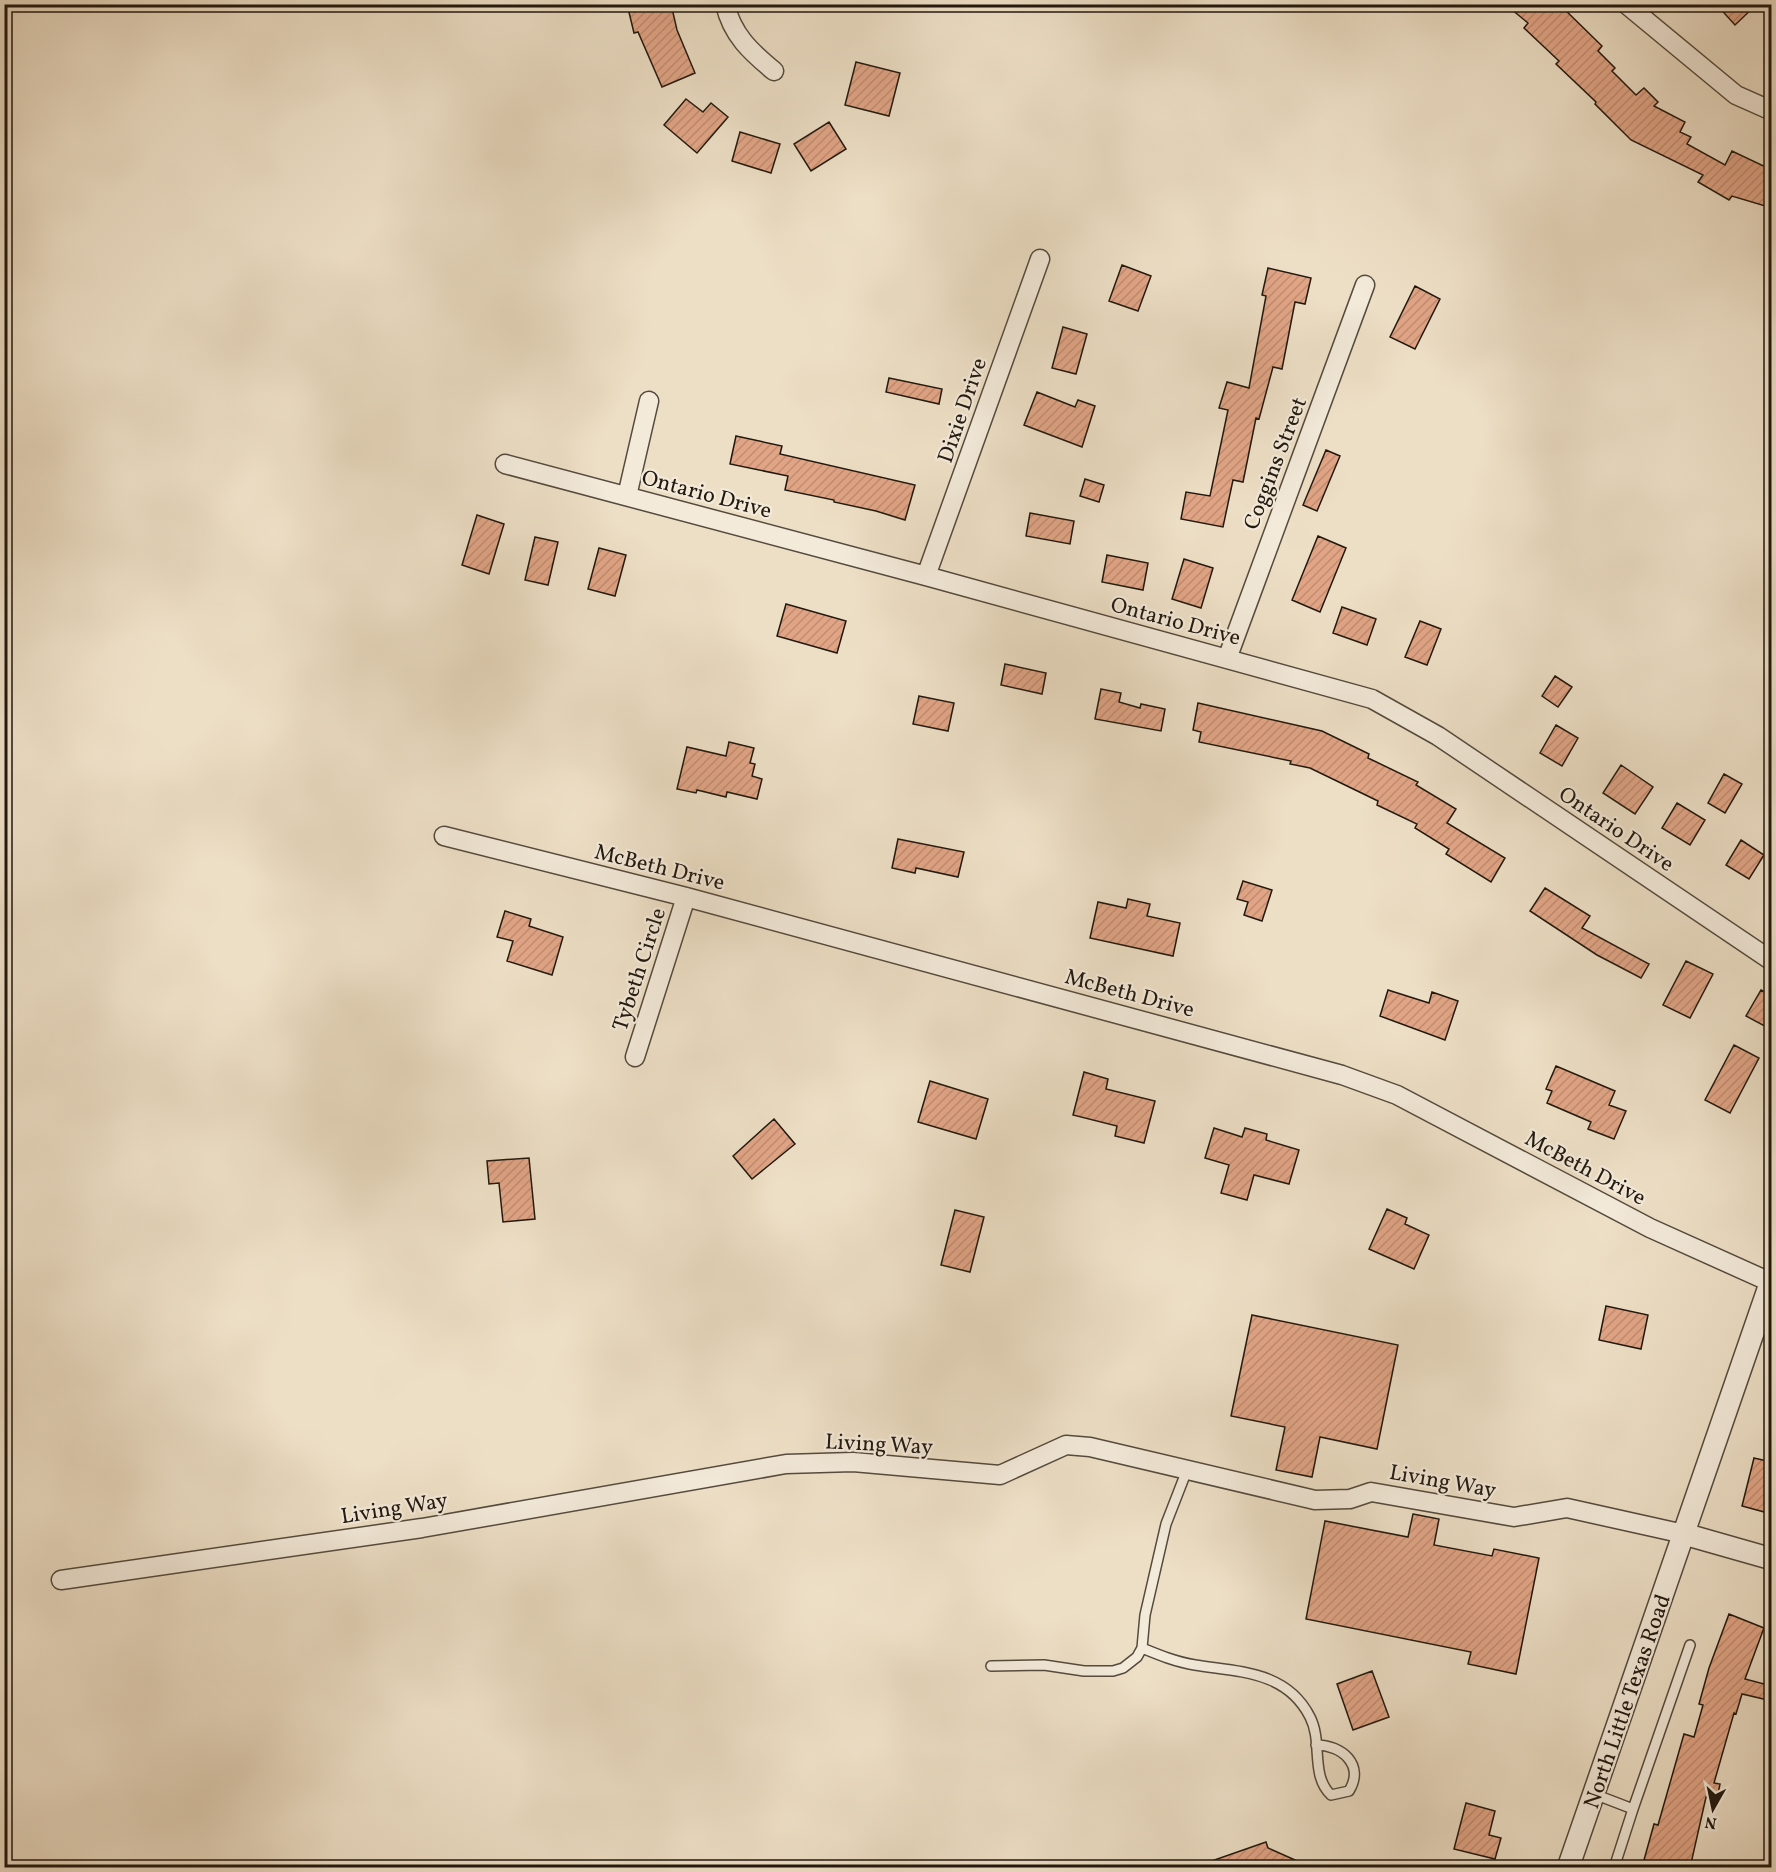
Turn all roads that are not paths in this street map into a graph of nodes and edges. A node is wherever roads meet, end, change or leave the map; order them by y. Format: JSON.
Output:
{"nodes":[{"id":1,"x":725,"y":4,"type":"edge"},
{"id":2,"x":1626,"y":4,"type":"edge"},
{"id":3,"x":774,"y":71,"type":"dead end"},
{"id":4,"x":1772,"y":111,"type":"edge"},
{"id":5,"x":1040,"y":259,"type":"dead end"},
{"id":6,"x":1365,"y":285,"type":"dead end"},
{"id":7,"x":649,"y":401,"type":"dead end"},
{"id":8,"x":505,"y":464,"type":"dead end"},
{"id":9,"x":627,"y":496,"type":"junction"},
{"id":10,"x":926,"y":576,"type":"junction"},
{"id":11,"x":1227,"y":658,"type":"junction"},
{"id":12,"x":444,"y":836,"type":"dead end"},
{"id":13,"x":686,"y":897,"type":"junction"},
{"id":14,"x":1772,"y":962,"type":"edge"},
{"id":15,"x":635,"y":1057,"type":"dead end"},
{"id":16,"x":1771,"y":1280,"type":"edge"},
{"id":17,"x":1187,"y":1470,"type":"junction"},
{"id":18,"x":1684,"y":1534,"type":"junction"},
{"id":19,"x":1772,"y":1559,"type":"edge"},
{"id":20,"x":61,"y":1580,"type":"dead end"},
{"id":21,"x":1690,"y":1645,"type":"dead end"},
{"id":22,"x":1142,"y":1648,"type":"junction"},
{"id":23,"x":991,"y":1666,"type":"dead end"},
{"id":24,"x":1316,"y":1745,"type":"junction"},
{"id":25,"x":1594,"y":1794,"type":"junction"},
{"id":26,"x":1633,"y":1809,"type":"junction"},
{"id":27,"x":1568,"y":1868,"type":"edge"},
{"id":28,"x":1614,"y":1868,"type":"edge"}],
"edges":[{"from":1,"to":3,"type":"street"},
{"from":2,"to":4,"type":"street"},
{"from":5,"to":10,"type":"street","name":"Dixie Drive"},
{"from":6,"to":11,"type":"street","name":"Coggins Street"},
{"from":7,"to":9,"type":"street"},
{"from":8,"to":9,"type":"street","name":"Ontario Drive"},
{"from":9,"to":10,"type":"street","name":"Ontario Drive"},
{"from":10,"to":11,"type":"street","name":"Ontario Drive"},
{"from":11,"to":14,"type":"street","name":"Ontario Drive"},
{"from":12,"to":13,"type":"street","name":"McBeth Drive"},
{"from":13,"to":15,"type":"street","name":"Tybeth Circle"},
{"from":13,"to":16,"type":"street","name":"McBeth Drive"},
{"from":16,"to":18,"type":"street","name":"North Little Texas Road"},
{"from":17,"to":18,"type":"street","name":"Living Way"},
{"from":17,"to":20,"type":"street","name":"Living Way"},
{"from":17,"to":22,"type":"lane"},
{"from":18,"to":19,"type":"street"},
{"from":18,"to":25,"type":"street","name":"North Little Texas Road"},
{"from":21,"to":26,"type":"lane"},
{"from":22,"to":23,"type":"lane"},
{"from":22,"to":24,"type":"lane"},
{"from":24,"to":24,"type":"lane"},
{"from":25,"to":26,"type":"lane"},
{"from":25,"to":27,"type":"street","name":"North Little Texas Road"},
{"from":26,"to":28,"type":"lane"}]}
